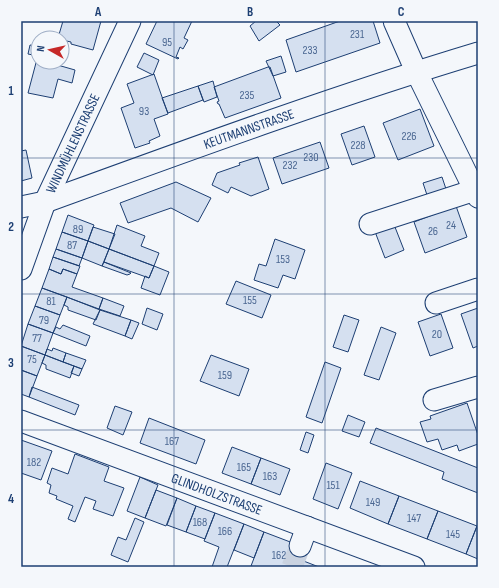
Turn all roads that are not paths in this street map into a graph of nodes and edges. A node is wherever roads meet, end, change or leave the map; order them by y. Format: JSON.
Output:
{"nodes":[{"id":1,"x":130,"y":21,"type":"edge"},
{"id":2,"x":394,"y":21,"type":"edge"},
{"id":3,"x":478,"y":53,"type":"edge"},
{"id":4,"x":416,"y":71,"type":"junction"},
{"id":5,"x":476,"y":193,"type":"edge"},
{"id":6,"x":45,"y":202,"type":"junction"},
{"id":7,"x":21,"y":207,"type":"edge"},
{"id":8,"x":370,"y":224,"type":"dead end"},
{"id":9,"x":21,"y":269,"type":"edge"},
{"id":10,"x":478,"y":289,"type":"edge"},
{"id":11,"x":436,"y":303,"type":"dead end"},
{"id":12,"x":478,"y":387,"type":"edge"},
{"id":13,"x":434,"y":400,"type":"dead end"},
{"id":14,"x":21,"y":421,"type":"edge"},
{"id":15,"x":388,"y":562,"type":"edge"},
{"id":16,"x":414,"y":567,"type":"edge"}],
"edges":[{"from":1,"to":6,"type":"street","name":"WINDMÜHLENSTRASSE"},
{"from":2,"to":4,"type":"street"},
{"from":3,"to":4,"type":"street","name":"KEUTMANNSTRASSE"},
{"from":4,"to":5,"type":"street"},
{"from":4,"to":6,"type":"street","name":"KEUTMANNSTRASSE"},
{"from":5,"to":8,"type":"street"},
{"from":6,"to":7,"type":"street","name":"KEUTMANNSTRASSE"},
{"from":6,"to":9,"type":"street","name":"WINDMÜHLENSTRASSE"},
{"from":10,"to":11,"type":"street"},
{"from":12,"to":13,"type":"street"},
{"from":14,"to":15,"type":"street","name":"GLINDHOLZSTRASSE"},
{"from":15,"to":16,"type":"street","name":"GLINDHOLZSTRASSE"}]}
